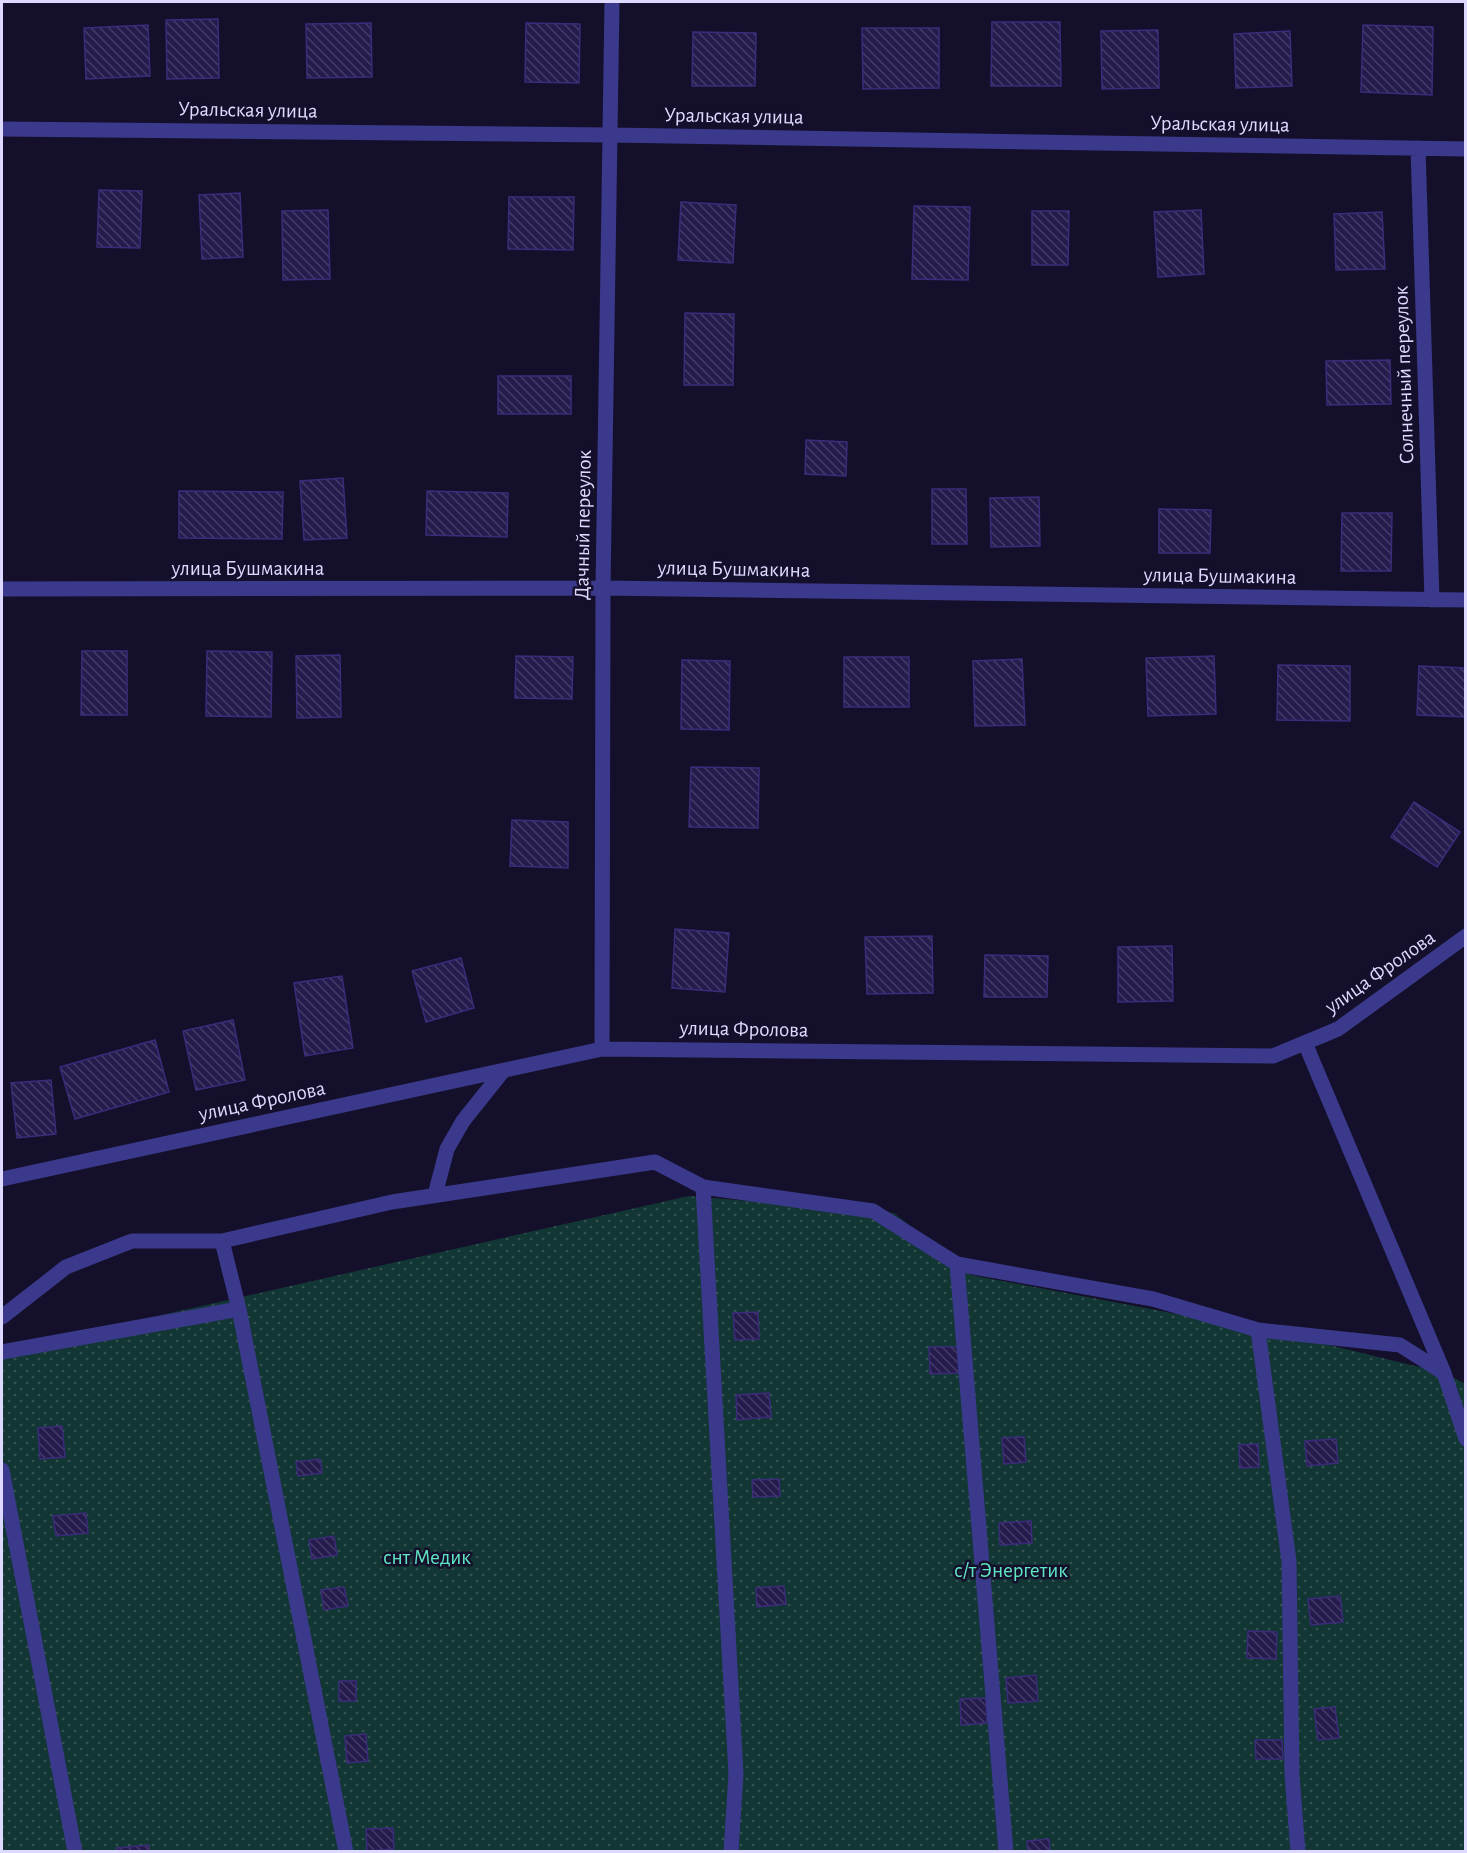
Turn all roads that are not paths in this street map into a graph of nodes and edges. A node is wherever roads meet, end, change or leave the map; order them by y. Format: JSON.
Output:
{"nodes":[{"id":1,"x":612,"y":2,"type":"edge"},
{"id":2,"x":2,"y":129,"type":"edge"},
{"id":3,"x":610,"y":135,"type":"junction"},
{"id":4,"x":1418,"y":148,"type":"junction"},
{"id":5,"x":1466,"y":149,"type":"edge"},
{"id":6,"x":603,"y":588,"type":"junction"},
{"id":7,"x":2,"y":589,"type":"edge"},
{"id":8,"x":1432,"y":600,"type":"junction"},
{"id":9,"x":1466,"y":600,"type":"edge"},
{"id":10,"x":1466,"y":936,"type":"edge"},
{"id":11,"x":1305,"y":1043,"type":"junction"},
{"id":12,"x":602,"y":1049,"type":"junction"},
{"id":13,"x":503,"y":1071,"type":"junction"},
{"id":14,"x":2,"y":1179,"type":"edge"},
{"id":15,"x":703,"y":1187,"type":"junction"},
{"id":16,"x":435,"y":1195,"type":"junction"},
{"id":17,"x":222,"y":1241,"type":"junction"},
{"id":18,"x":957,"y":1264,"type":"junction"},
{"id":19,"x":239,"y":1309,"type":"junction"},
{"id":20,"x":2,"y":1317,"type":"edge"},
{"id":21,"x":1258,"y":1330,"type":"junction"},
{"id":22,"x":2,"y":1352,"type":"edge"},
{"id":23,"x":1444,"y":1373,"type":"junction"},
{"id":24,"x":1466,"y":1439,"type":"edge"},
{"id":25,"x":2,"y":1470,"type":"edge"},
{"id":26,"x":75,"y":1851,"type":"edge"},
{"id":27,"x":346,"y":1851,"type":"edge"},
{"id":28,"x":731,"y":1851,"type":"edge"},
{"id":29,"x":1006,"y":1851,"type":"edge"},
{"id":30,"x":1298,"y":1851,"type":"edge"}],
"edges":[{"from":1,"to":3,"type":"street","name":"Дачный переулок"},
{"from":2,"to":3,"type":"street","name":"Уральская улица"},
{"from":3,"to":4,"type":"street","name":"Уральская улица"},
{"from":3,"to":6,"type":"street","name":"Дачный переулок"},
{"from":4,"to":5,"type":"street","name":"Уральская улица"},
{"from":4,"to":8,"type":"street","name":"Солнечный переулок"},
{"from":6,"to":7,"type":"street","name":"улица Бушмакина"},
{"from":6,"to":8,"type":"street","name":"улица Бушмакина"},
{"from":6,"to":12,"type":"street","name":"Дачный переулок"},
{"from":8,"to":9,"type":"street","name":"улица Бушмакина"},
{"from":10,"to":11,"type":"street","name":"улица Фролова"},
{"from":11,"to":12,"type":"street","name":"улица Фролова"},
{"from":11,"to":23,"type":"street"},
{"from":12,"to":13,"type":"street","name":"улица Фролова"},
{"from":13,"to":14,"type":"street","name":"улица Фролова"},
{"from":13,"to":16,"type":"street"},
{"from":15,"to":16,"type":"street"},
{"from":15,"to":18,"type":"street"},
{"from":15,"to":28,"type":"street"},
{"from":16,"to":17,"type":"street"},
{"from":17,"to":19,"type":"street"},
{"from":17,"to":20,"type":"street"},
{"from":18,"to":21,"type":"street"},
{"from":18,"to":29,"type":"street"},
{"from":19,"to":22,"type":"street"},
{"from":19,"to":27,"type":"street"},
{"from":21,"to":23,"type":"street"},
{"from":21,"to":30,"type":"street"},
{"from":23,"to":24,"type":"street"},
{"from":25,"to":26,"type":"street"}]}
